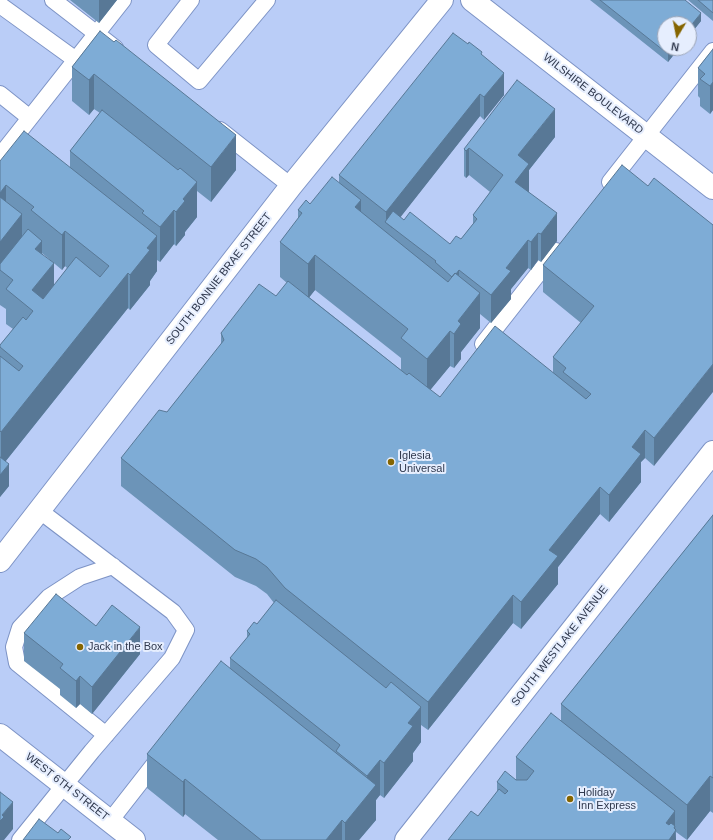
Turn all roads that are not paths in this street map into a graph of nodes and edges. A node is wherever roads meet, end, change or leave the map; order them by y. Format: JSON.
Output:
{"nodes":[{"id":1,"x":53,"y":0,"type":"edge"},
{"id":2,"x":123,"y":0,"type":"edge"},
{"id":3,"x":191,"y":0,"type":"edge"},
{"id":4,"x":267,"y":0,"type":"edge"},
{"id":5,"x":442,"y":0,"type":"edge"},
{"id":6,"x":472,"y":0,"type":"edge"},
{"id":7,"x":0,"y":5,"type":"edge"},
{"id":8,"x":96,"y":34,"type":"junction"},
{"id":9,"x":713,"y":52,"type":"edge"},
{"id":10,"x":128,"y":58,"type":"edge"},
{"id":11,"x":76,"y":60,"type":"junction"},
{"id":12,"x":0,"y":94,"type":"edge"},
{"id":13,"x":30,"y":118,"type":"junction"},
{"id":14,"x":208,"y":122,"type":"edge"},
{"id":15,"x":646,"y":136,"type":"junction"},
{"id":16,"x":0,"y":156,"type":"edge"},
{"id":17,"x":291,"y":186,"type":"junction"},
{"id":18,"x":713,"y":188,"type":"edge"},
{"id":19,"x":603,"y":191,"type":"edge"},
{"id":20,"x":564,"y":241,"type":"edge"},
{"id":21,"x":476,"y":353,"type":"edge"},
{"id":22,"x":713,"y":452,"type":"edge"},
{"id":23,"x":40,"y":511,"type":"junction"},
{"id":24,"x":0,"y":560,"type":"edge"},
{"id":25,"x":112,"y":566,"type":"junction"},
{"id":26,"x":0,"y":735,"type":"edge"},
{"id":27,"x":106,"y":735,"type":"junction"},
{"id":28,"x":172,"y":742,"type":"edge"},
{"id":29,"x":64,"y":785,"type":"junction"},
{"id":30,"x":110,"y":821,"type":"junction"},
{"id":31,"x":20,"y":840,"type":"edge"},
{"id":32,"x":134,"y":840,"type":"edge"},
{"id":33,"x":406,"y":840,"type":"edge"}],
"edges":[{"from":1,"to":8,"type":"lane"},
{"from":2,"to":8,"type":"lane"},
{"from":3,"to":4,"type":"lane"},
{"from":5,"to":17,"type":"street","name":"SOUTH BONNIE BRAE STREET"},
{"from":6,"to":15,"type":"street","name":"WILSHIRE BOULEVARD"},
{"from":7,"to":11,"type":"lane"},
{"from":8,"to":10,"type":"lane"},
{"from":8,"to":11,"type":"lane"},
{"from":9,"to":15,"type":"lane"},
{"from":11,"to":13,"type":"lane"},
{"from":12,"to":13,"type":"lane"},
{"from":13,"to":16,"type":"lane"},
{"from":14,"to":17,"type":"lane"},
{"from":15,"to":18,"type":"street","name":"WILSHIRE BOULEVARD"},
{"from":15,"to":19,"type":"lane"},
{"from":17,"to":23,"type":"street","name":"SOUTH BONNIE BRAE STREET"},
{"from":20,"to":21,"type":"lane"},
{"from":22,"to":33,"type":"street","name":"SOUTH WESTLAKE AVENUE"},
{"from":23,"to":24,"type":"street","name":"SOUTH BONNIE BRAE STREET"},
{"from":23,"to":25,"type":"lane"},
{"from":25,"to":27,"type":"lane"},
{"from":25,"to":27,"type":"lane"},
{"from":26,"to":29,"type":"street","name":"WEST 6TH STREET"},
{"from":27,"to":29,"type":"lane"},
{"from":28,"to":30,"type":"lane"},
{"from":29,"to":30,"type":"street","name":"WEST 6TH STREET"},
{"from":29,"to":31,"type":"lane"},
{"from":30,"to":32,"type":"street","name":"WEST 6TH STREET"}]}
